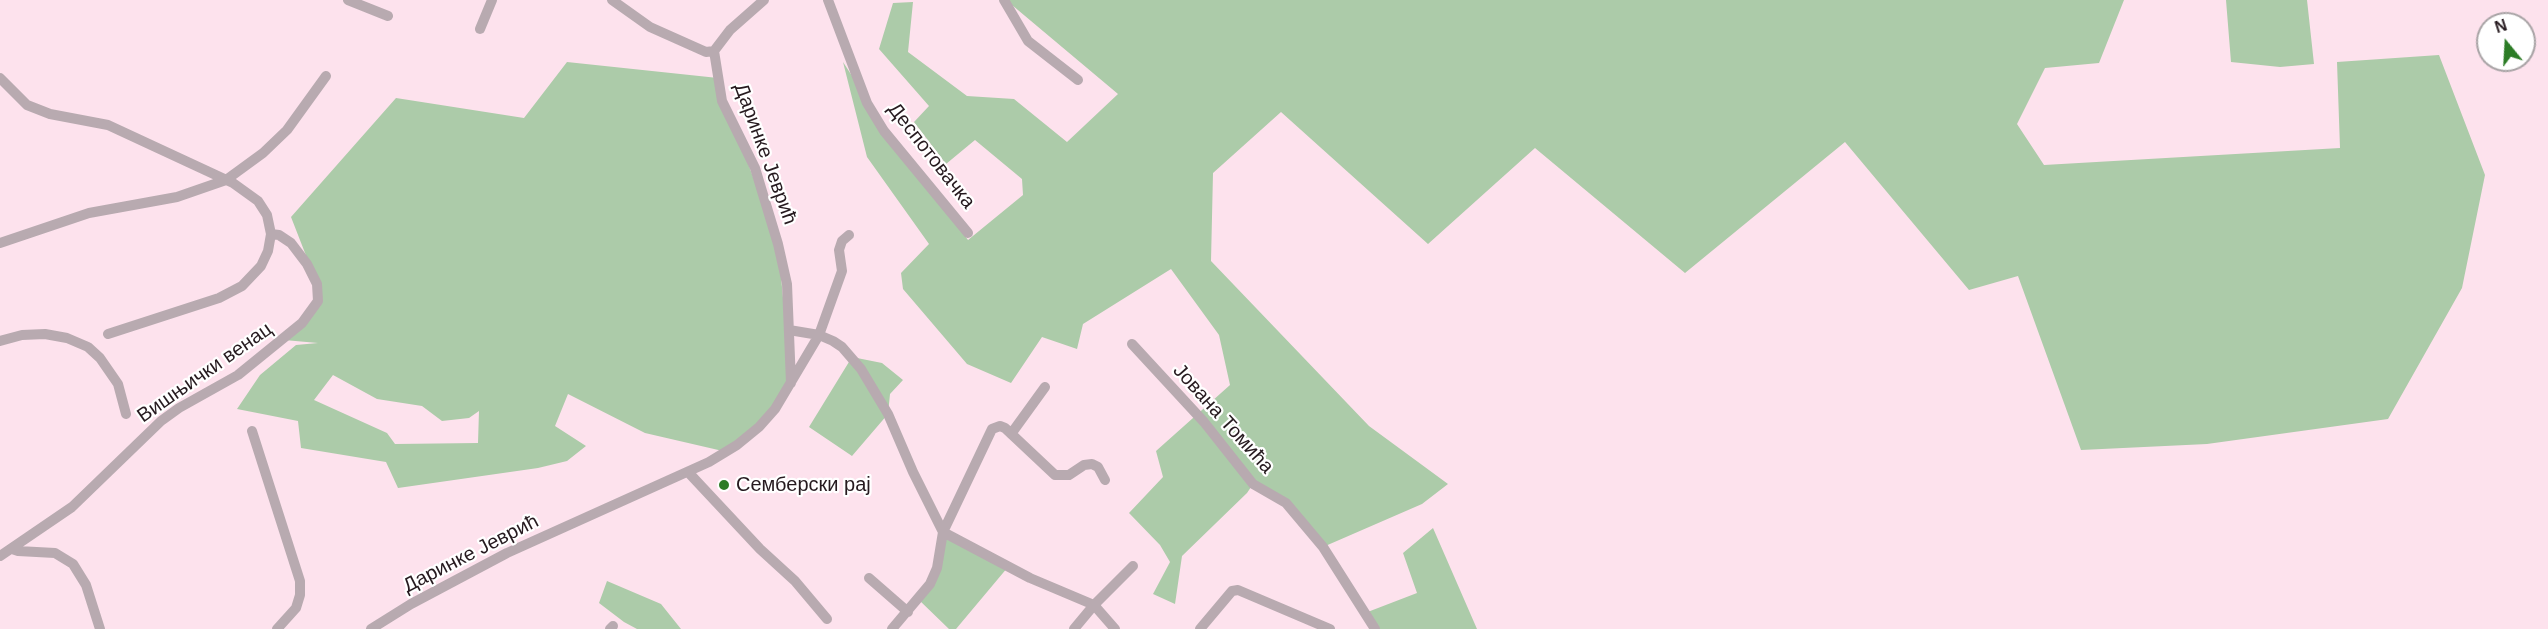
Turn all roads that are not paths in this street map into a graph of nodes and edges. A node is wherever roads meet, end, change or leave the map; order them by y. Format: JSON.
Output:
{"nodes":[{"id":1,"x":348,"y":0,"type":"edge"},
{"id":2,"x":492,"y":0,"type":"edge"},
{"id":3,"x":612,"y":0,"type":"edge"},
{"id":4,"x":764,"y":0,"type":"edge"},
{"id":5,"x":828,"y":0,"type":"edge"},
{"id":6,"x":1004,"y":0,"type":"edge"},
{"id":7,"x":388,"y":16,"type":"dead end"},
{"id":8,"x":480,"y":28,"type":"dead end"},
{"id":9,"x":714,"y":51,"type":"junction"},
{"id":10,"x":326,"y":76,"type":"dead end"},
{"id":11,"x":0,"y":78,"type":"edge"},
{"id":12,"x":1077,"y":80,"type":"dead end"},
{"id":13,"x":226,"y":180,"type":"junction"},
{"id":14,"x":968,"y":233,"type":"dead end"},
{"id":15,"x":271,"y":234,"type":"junction"},
{"id":16,"x":849,"y":235,"type":"dead end"},
{"id":17,"x":0,"y":243,"type":"edge"},
{"id":18,"x":789,"y":330,"type":"junction"},
{"id":19,"x":108,"y":334,"type":"dead end"},
{"id":20,"x":819,"y":335,"type":"junction"},
{"id":21,"x":0,"y":341,"type":"edge"},
{"id":22,"x":1132,"y":344,"type":"dead end"},
{"id":23,"x":791,"y":384,"type":"junction"},
{"id":24,"x":1045,"y":387,"type":"dead end"},
{"id":25,"x":126,"y":414,"type":"dead end"},
{"id":26,"x":252,"y":431,"type":"dead end"},
{"id":27,"x":1011,"y":434,"type":"junction"},
{"id":28,"x":688,"y":472,"type":"junction"},
{"id":29,"x":1105,"y":480,"type":"dead end"},
{"id":30,"x":943,"y":532,"type":"junction"},
{"id":31,"x":12,"y":549,"type":"junction"},
{"id":32,"x":0,"y":556,"type":"edge"},
{"id":33,"x":1133,"y":566,"type":"dead end"},
{"id":34,"x":869,"y":578,"type":"dead end"},
{"id":35,"x":1094,"y":605,"type":"junction"},
{"id":36,"x":908,"y":612,"type":"junction"},
{"id":37,"x":827,"y":619,"type":"dead end"},
{"id":38,"x":100,"y":629,"type":"edge"},
{"id":39,"x":277,"y":629,"type":"edge"},
{"id":40,"x":371,"y":629,"type":"edge"},
{"id":41,"x":892,"y":629,"type":"edge"},
{"id":42,"x":1074,"y":629,"type":"edge"},
{"id":43,"x":1115,"y":629,"type":"edge"},
{"id":44,"x":1200,"y":629,"type":"edge"},
{"id":45,"x":1330,"y":629,"type":"edge"},
{"id":46,"x":1375,"y":629,"type":"edge"}],
"edges":[{"from":1,"to":7,"type":"street"},
{"from":2,"to":8,"type":"street"},
{"from":3,"to":9,"type":"street"},
{"from":4,"to":9,"type":"street"},
{"from":5,"to":14,"type":"street","name":"Деспотовачка"},
{"from":6,"to":12,"type":"street"},
{"from":9,"to":18,"type":"street","name":"Даринке Јеврић"},
{"from":10,"to":13,"type":"street"},
{"from":11,"to":13,"type":"street"},
{"from":13,"to":15,"type":"street"},
{"from":13,"to":17,"type":"street"},
{"from":15,"to":19,"type":"street"},
{"from":15,"to":31,"type":"street","name":"Вишњички венац"},
{"from":16,"to":20,"type":"street"},
{"from":18,"to":20,"type":"street"},
{"from":18,"to":23,"type":"street","name":"Даринке Јеврић"},
{"from":20,"to":23,"type":"street"},
{"from":20,"to":30,"type":"street"},
{"from":21,"to":25,"type":"street","name":"Вишњички венац"},
{"from":22,"to":46,"type":"street","name":"Јована Томића"},
{"from":23,"to":28,"type":"street","name":"Даринке Јеврић"},
{"from":24,"to":27,"type":"street"},
{"from":26,"to":39,"type":"street"},
{"from":27,"to":29,"type":"street"},
{"from":27,"to":30,"type":"street"},
{"from":28,"to":37,"type":"street"},
{"from":28,"to":40,"type":"street","name":"Даринке Јеврић"},
{"from":30,"to":35,"type":"street"},
{"from":30,"to":36,"type":"street"},
{"from":31,"to":32,"type":"street","name":"Вишњички венац"},
{"from":31,"to":38,"type":"street"},
{"from":33,"to":35,"type":"street"},
{"from":34,"to":36,"type":"street"},
{"from":35,"to":42,"type":"street"},
{"from":35,"to":43,"type":"street"},
{"from":36,"to":41,"type":"street"},
{"from":44,"to":45,"type":"street"}]}
